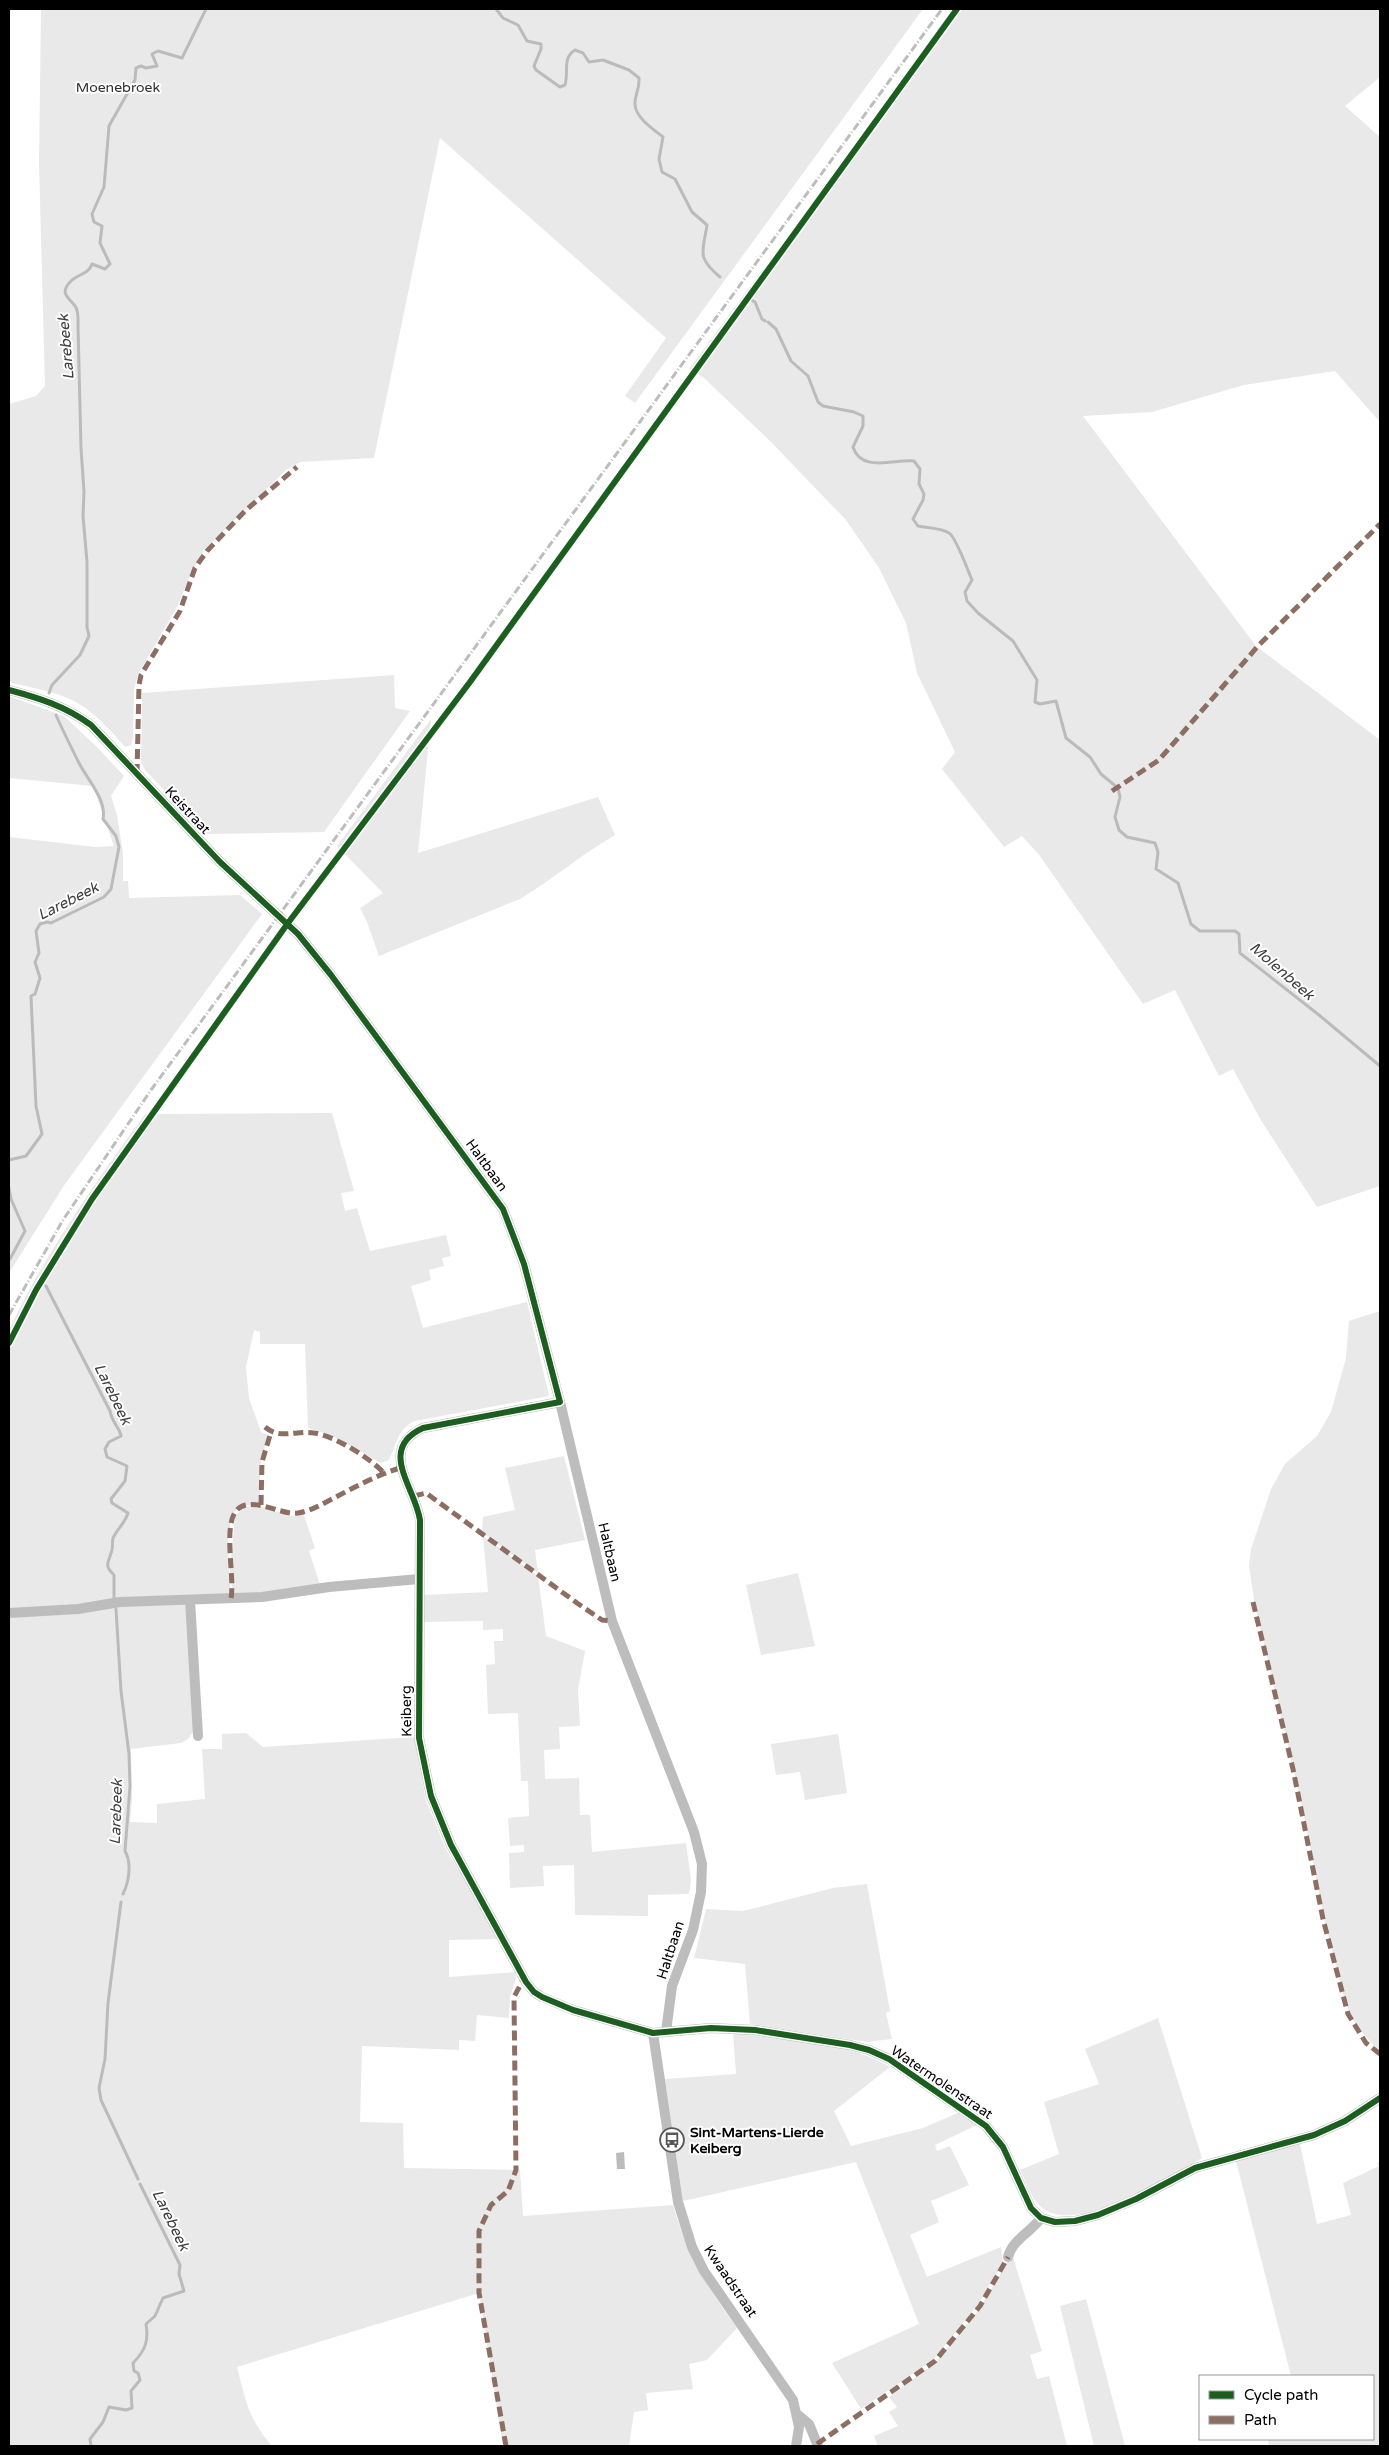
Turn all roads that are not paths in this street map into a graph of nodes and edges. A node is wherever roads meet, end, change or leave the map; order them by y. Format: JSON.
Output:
{"nodes":[{"id":1,"x":9,"y":690,"type":"edge"},
{"id":2,"x":331,"y":975,"type":"joint"},
{"id":3,"x":560,"y":1402,"type":"junction"},
{"id":4,"x":419,"y":1579,"type":"junction"},
{"id":5,"x":190,"y":1600,"type":"junction"},
{"id":6,"x":9,"y":1613,"type":"edge"},
{"id":7,"x":198,"y":1736,"type":"dead end"},
{"id":8,"x":666,"y":2032,"type":"junction"},
{"id":9,"x":654,"y":2033,"type":"junction"},
{"id":10,"x":1380,"y":2098,"type":"edge"},
{"id":11,"x":1041,"y":2218,"type":"junction"},
{"id":12,"x":1008,"y":2257,"type":"dead end"},
{"id":13,"x":797,"y":2414,"type":"junction"},
{"id":14,"x":796,"y":2446,"type":"edge"},
{"id":15,"x":818,"y":2446,"type":"edge"}],
"edges":[{"from":1,"to":2,"type":"street","name":"Keistraat"},
{"from":2,"to":3,"type":"street","name":"Haltbaan"},
{"from":3,"to":4,"type":"street","name":"Keiberg"},
{"from":3,"to":8,"type":"street","name":"Haltbaan"},
{"from":4,"to":5,"type":"street"},
{"from":4,"to":9,"type":"street","name":"Keiberg"},
{"from":5,"to":6,"type":"street"},
{"from":5,"to":7,"type":"street"},
{"from":8,"to":9,"type":"street","name":"Watermolenstraat"},
{"from":8,"to":11,"type":"street","name":"Watermolenstraat"},
{"from":9,"to":13,"type":"street","name":"Kwaadstraat"},
{"from":10,"to":11,"type":"street"},
{"from":11,"to":12,"type":"street"},
{"from":13,"to":14,"type":"street","name":"Kwaadstraat"},
{"from":13,"to":15,"type":"street","name":"Kwaadstraat"}]}
